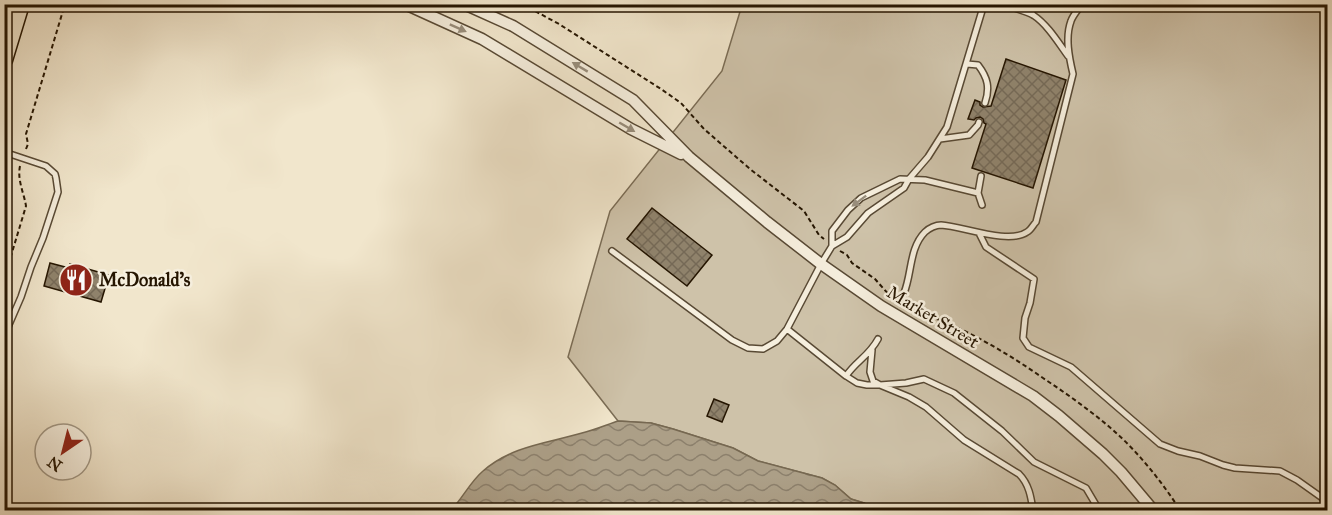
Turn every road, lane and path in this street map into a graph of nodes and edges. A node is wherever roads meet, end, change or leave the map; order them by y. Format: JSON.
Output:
{"nodes":[{"id":1,"x":21,"y":4,"type":"edge"},
{"id":2,"x":65,"y":4,"type":"edge"},
{"id":3,"x":405,"y":4,"type":"edge"},
{"id":4,"x":464,"y":4,"type":"edge"},
{"id":5,"x":522,"y":4,"type":"edge"},
{"id":6,"x":984,"y":4,"type":"edge"},
{"id":7,"x":1005,"y":4,"type":"edge"},
{"id":8,"x":1026,"y":4,"type":"edge"},
{"id":9,"x":1082,"y":4,"type":"edge"},
{"id":10,"x":1034,"y":16,"type":"junction"},
{"id":11,"x":1069,"y":57,"type":"junction"},
{"id":12,"x":4,"y":60,"type":"edge"},
{"id":13,"x":967,"y":64,"type":"junction"},
{"id":14,"x":985,"y":103,"type":"dead end"},
{"id":15,"x":979,"y":122,"type":"dead end"},
{"id":16,"x":939,"y":139,"type":"junction"},
{"id":17,"x":4,"y":152,"type":"edge"},
{"id":18,"x":23,"y":157,"type":"junction"},
{"id":19,"x":689,"y":157,"type":"junction"},
{"id":20,"x":981,"y":176,"type":"dead end"},
{"id":21,"x":909,"y":178,"type":"junction"},
{"id":22,"x":978,"y":193,"type":"junction"},
{"id":23,"x":982,"y":205,"type":"dead end"},
{"id":24,"x":979,"y":233,"type":"junction"},
{"id":25,"x":832,"y":246,"type":"junction"},
{"id":26,"x":612,"y":251,"type":"dead end"},
{"id":27,"x":821,"y":264,"type":"junction"},
{"id":28,"x":4,"y":279,"type":"edge"},
{"id":29,"x":904,"y":293,"type":"dead end"},
{"id":30,"x":891,"y":297,"type":"dead end"},
{"id":31,"x":916,"y":313,"type":"dead end"},
{"id":32,"x":788,"y":329,"type":"junction"},
{"id":33,"x":4,"y":331,"type":"edge"},
{"id":34,"x":878,"y":339,"type":"dead end"},
{"id":35,"x":872,"y":350,"type":"junction"},
{"id":36,"x":846,"y":376,"type":"junction"},
{"id":37,"x":880,"y":385,"type":"junction"},
{"id":38,"x":1328,"y":502,"type":"edge"},
{"id":39,"x":1033,"y":510,"type":"edge"},
{"id":40,"x":1099,"y":510,"type":"edge"},
{"id":41,"x":1153,"y":510,"type":"edge"},
{"id":42,"x":1180,"y":510,"type":"edge"}],
"edges":[{"from":1,"to":12,"type":"main road"},
{"from":2,"to":18,"type":"path"},
{"from":3,"to":19,"type":"street","name":"Market Street","one_way":true},
{"from":19,"to":4,"type":"street","name":"Market Street","one_way":true},
{"from":5,"to":25,"type":"path"},
{"from":6,"to":13,"type":"lane"},
{"from":7,"to":10,"type":"lane"},
{"from":8,"to":10,"type":"lane"},
{"from":9,"to":11,"type":"lane"},
{"from":10,"to":11,"type":"lane"},
{"from":11,"to":24,"type":"lane"},
{"from":13,"to":14,"type":"lane"},
{"from":13,"to":16,"type":"lane"},
{"from":15,"to":16,"type":"lane"},
{"from":16,"to":21,"type":"lane"},
{"from":17,"to":18,"type":"lane"},
{"from":18,"to":28,"type":"path"},
{"from":18,"to":33,"type":"lane"},
{"from":19,"to":27,"type":"street","name":"Market Street"},
{"from":20,"to":22,"type":"lane"},
{"from":21,"to":22,"type":"lane"},
{"from":21,"to":25,"type":"lane"},
{"from":21,"to":25,"type":"lane","one_way":true},
{"from":22,"to":23,"type":"lane"},
{"from":24,"to":29,"type":"lane"},
{"from":24,"to":38,"type":"lane"},
{"from":25,"to":27,"type":"lane"},
{"from":25,"to":30,"type":"path"},
{"from":26,"to":32,"type":"lane"},
{"from":27,"to":32,"type":"lane"},
{"from":27,"to":41,"type":"street","name":"Market Street"},
{"from":31,"to":42,"type":"path"},
{"from":32,"to":36,"type":"lane"},
{"from":34,"to":35,"type":"lane"},
{"from":35,"to":36,"type":"lane"},
{"from":35,"to":37,"type":"lane"},
{"from":36,"to":37,"type":"lane"},
{"from":37,"to":39,"type":"lane"},
{"from":37,"to":40,"type":"lane"}]}
